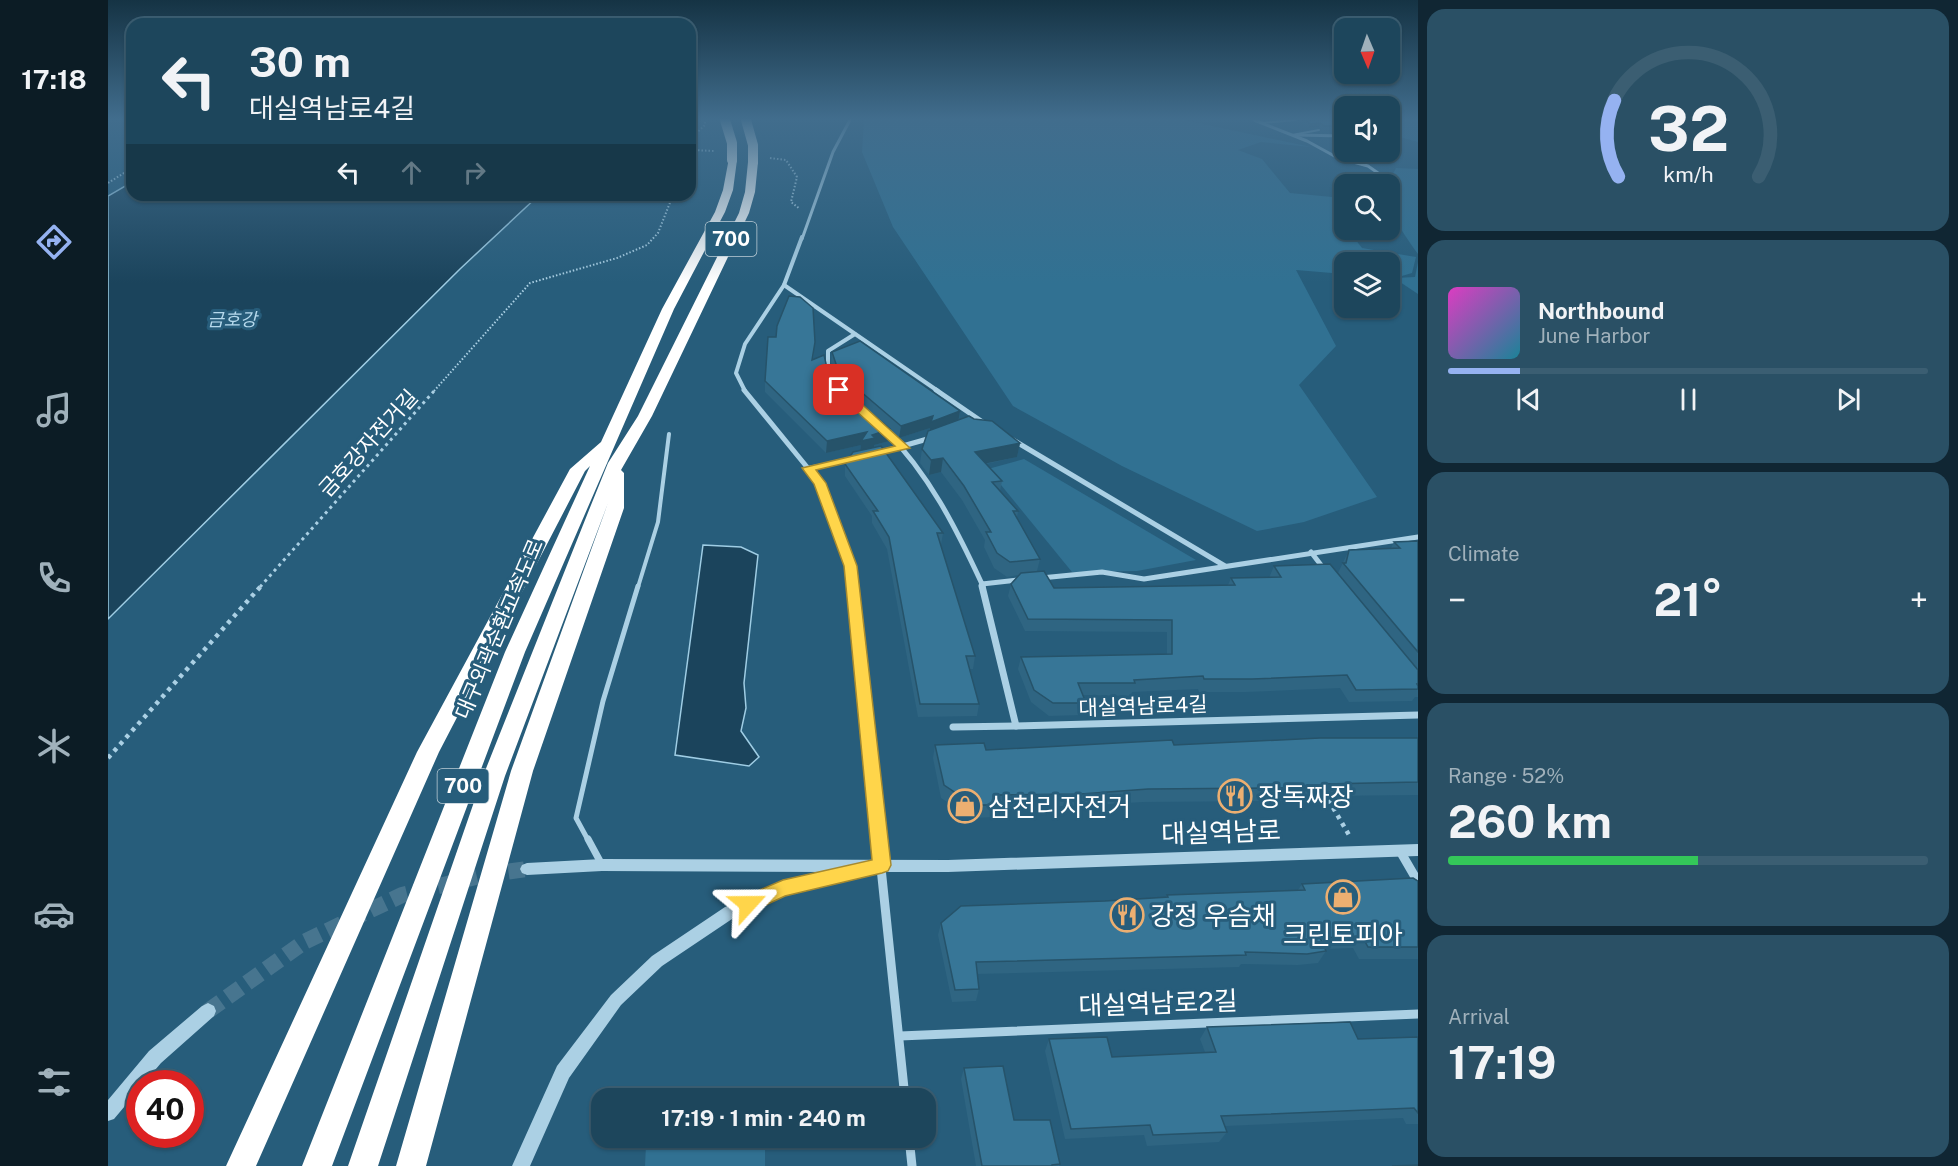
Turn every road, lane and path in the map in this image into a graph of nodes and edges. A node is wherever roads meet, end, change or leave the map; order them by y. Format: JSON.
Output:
{"nodes":[{"id":1,"x":122,"y":174,"type":"edge"},
{"id":2,"x":730,"y":174,"type":"edge"},
{"id":3,"x":752,"y":174,"type":"edge"},
{"id":4,"x":824,"y":174,"type":"edge"},
{"id":5,"x":108,"y":183,"type":"edge"},
{"id":6,"x":670,"y":201,"type":"edge"},
{"id":7,"x":784,"y":285,"type":"junction"},
{"id":8,"x":855,"y":334,"type":"junction"},
{"id":9,"x":830,"y":376,"type":"edge"},
{"id":10,"x":980,"y":420,"type":"junction"},
{"id":11,"x":969,"y":424,"type":"edge"},
{"id":12,"x":880,"y":426,"type":"edge"},
{"id":13,"x":990,"y":426,"type":"edge"},
{"id":14,"x":669,"y":434,"type":"dead end"},
{"id":15,"x":936,"y":436,"type":"edge"},
{"id":16,"x":1010,"y":439,"type":"edge"},
{"id":17,"x":904,"y":448,"type":"junction"},
{"id":18,"x":612,"y":453,"type":"junction"},
{"id":19,"x":869,"y":455,"type":"edge"},
{"id":20,"x":858,"y":458,"type":"edge"},
{"id":21,"x":834,"y":463,"type":"joint"},
{"id":22,"x":808,"y":468,"type":"junction"},
{"id":23,"x":1418,"y":537,"type":"edge"},
{"id":24,"x":1311,"y":552,"type":"junction"},
{"id":25,"x":1225,"y":566,"type":"junction"},
{"id":26,"x":1036,"y":578,"type":"edge"},
{"id":27,"x":1332,"y":578,"type":"edge"},
{"id":28,"x":1026,"y":579,"type":"edge"},
{"id":29,"x":982,"y":584,"type":"junction"},
{"id":30,"x":1418,"y":715,"type":"edge"},
{"id":31,"x":1016,"y":726,"type":"junction"},
{"id":32,"x":953,"y":727,"type":"dead end"},
{"id":33,"x":108,"y":758,"type":"edge"},
{"id":34,"x":1323,"y":790,"type":"edge"},
{"id":35,"x":1399,"y":850,"type":"junction"},
{"id":36,"x":1418,"y":850,"type":"edge"},
{"id":37,"x":1358,"y":851,"type":"junction"},
{"id":38,"x":602,"y":865,"type":"junction"},
{"id":39,"x":882,"y":865,"type":"junction"},
{"id":40,"x":527,"y":869,"type":"tunnel mouth"},
{"id":41,"x":1418,"y":882,"type":"edge"},
{"id":42,"x":208,"y":1011,"type":"tunnel mouth"},
{"id":43,"x":1418,"y":1014,"type":"edge"},
{"id":44,"x":900,"y":1036,"type":"junction"},
{"id":45,"x":904,"y":1088,"type":"edge"},
{"id":46,"x":108,"y":1113,"type":"edge"},
{"id":47,"x":910,"y":1148,"type":"edge"},
{"id":48,"x":241,"y":1166,"type":"edge"},
{"id":49,"x":317,"y":1166,"type":"edge"},
{"id":50,"x":363,"y":1166,"type":"edge"},
{"id":51,"x":411,"y":1166,"type":"edge"},
{"id":52,"x":521,"y":1166,"type":"edge"},
{"id":53,"x":912,"y":1166,"type":"edge"}],
"edges":[{"from":1,"to":5,"type":"path"},
{"from":2,"to":18,"type":"highway","name":"대구외곽순환고속도로","number":"700","bridge":true},
{"from":3,"to":18,"type":"highway","name":"대구외곽순환고속도로","number":"700","bridge":true},
{"from":4,"to":7,"type":"street"},
{"from":6,"to":33,"type":"path","name":"금호강자전거길"},
{"from":7,"to":8,"type":"street"},
{"from":7,"to":22,"type":"street"},
{"from":8,"to":9,"type":"street"},
{"from":8,"to":10,"type":"street"},
{"from":10,"to":11,"type":"street"},
{"from":10,"to":13,"type":"street"},
{"from":12,"to":17,"type":"street"},
{"from":14,"to":38,"type":"lane"},
{"from":15,"to":17,"type":"street"},
{"from":16,"to":25,"type":"street"},
{"from":17,"to":19,"type":"street"},
{"from":17,"to":29,"type":"street"},
{"from":18,"to":48,"type":"highway"},
{"from":18,"to":49,"type":"highway","name":"대구외곽순환고속도로","number":"700"},
{"from":18,"to":50,"type":"highway","name":"대구외곽순환고속도로","number":"700"},
{"from":18,"to":51,"type":"highway"},
{"from":20,"to":21,"type":"street"},
{"from":21,"to":22,"type":"lane"},
{"from":22,"to":39,"type":"street"},
{"from":23,"to":24,"type":"street"},
{"from":24,"to":25,"type":"street"},
{"from":24,"to":27,"type":"street"},
{"from":25,"to":26,"type":"street"},
{"from":28,"to":29,"type":"street"},
{"from":29,"to":31,"type":"street"},
{"from":30,"to":31,"type":"street","name":"대실역남로4길"},
{"from":31,"to":32,"type":"street","name":"대실역남로4길"},
{"from":34,"to":37,"type":"path"},
{"from":35,"to":36,"type":"street","name":"대실역남로"},
{"from":35,"to":37,"type":"street","name":"대실역남로"},
{"from":35,"to":41,"type":"street"},
{"from":37,"to":39,"type":"street","name":"대실역남로"},
{"from":38,"to":39,"type":"street"},
{"from":38,"to":40,"type":"street"},
{"from":39,"to":44,"type":"street"},
{"from":39,"to":52,"type":"street"},
{"from":42,"to":46,"type":"street"},
{"from":43,"to":44,"type":"street","name":"대실역남로2길"},
{"from":44,"to":45,"type":"street"},
{"from":47,"to":53,"type":"street"}]}
